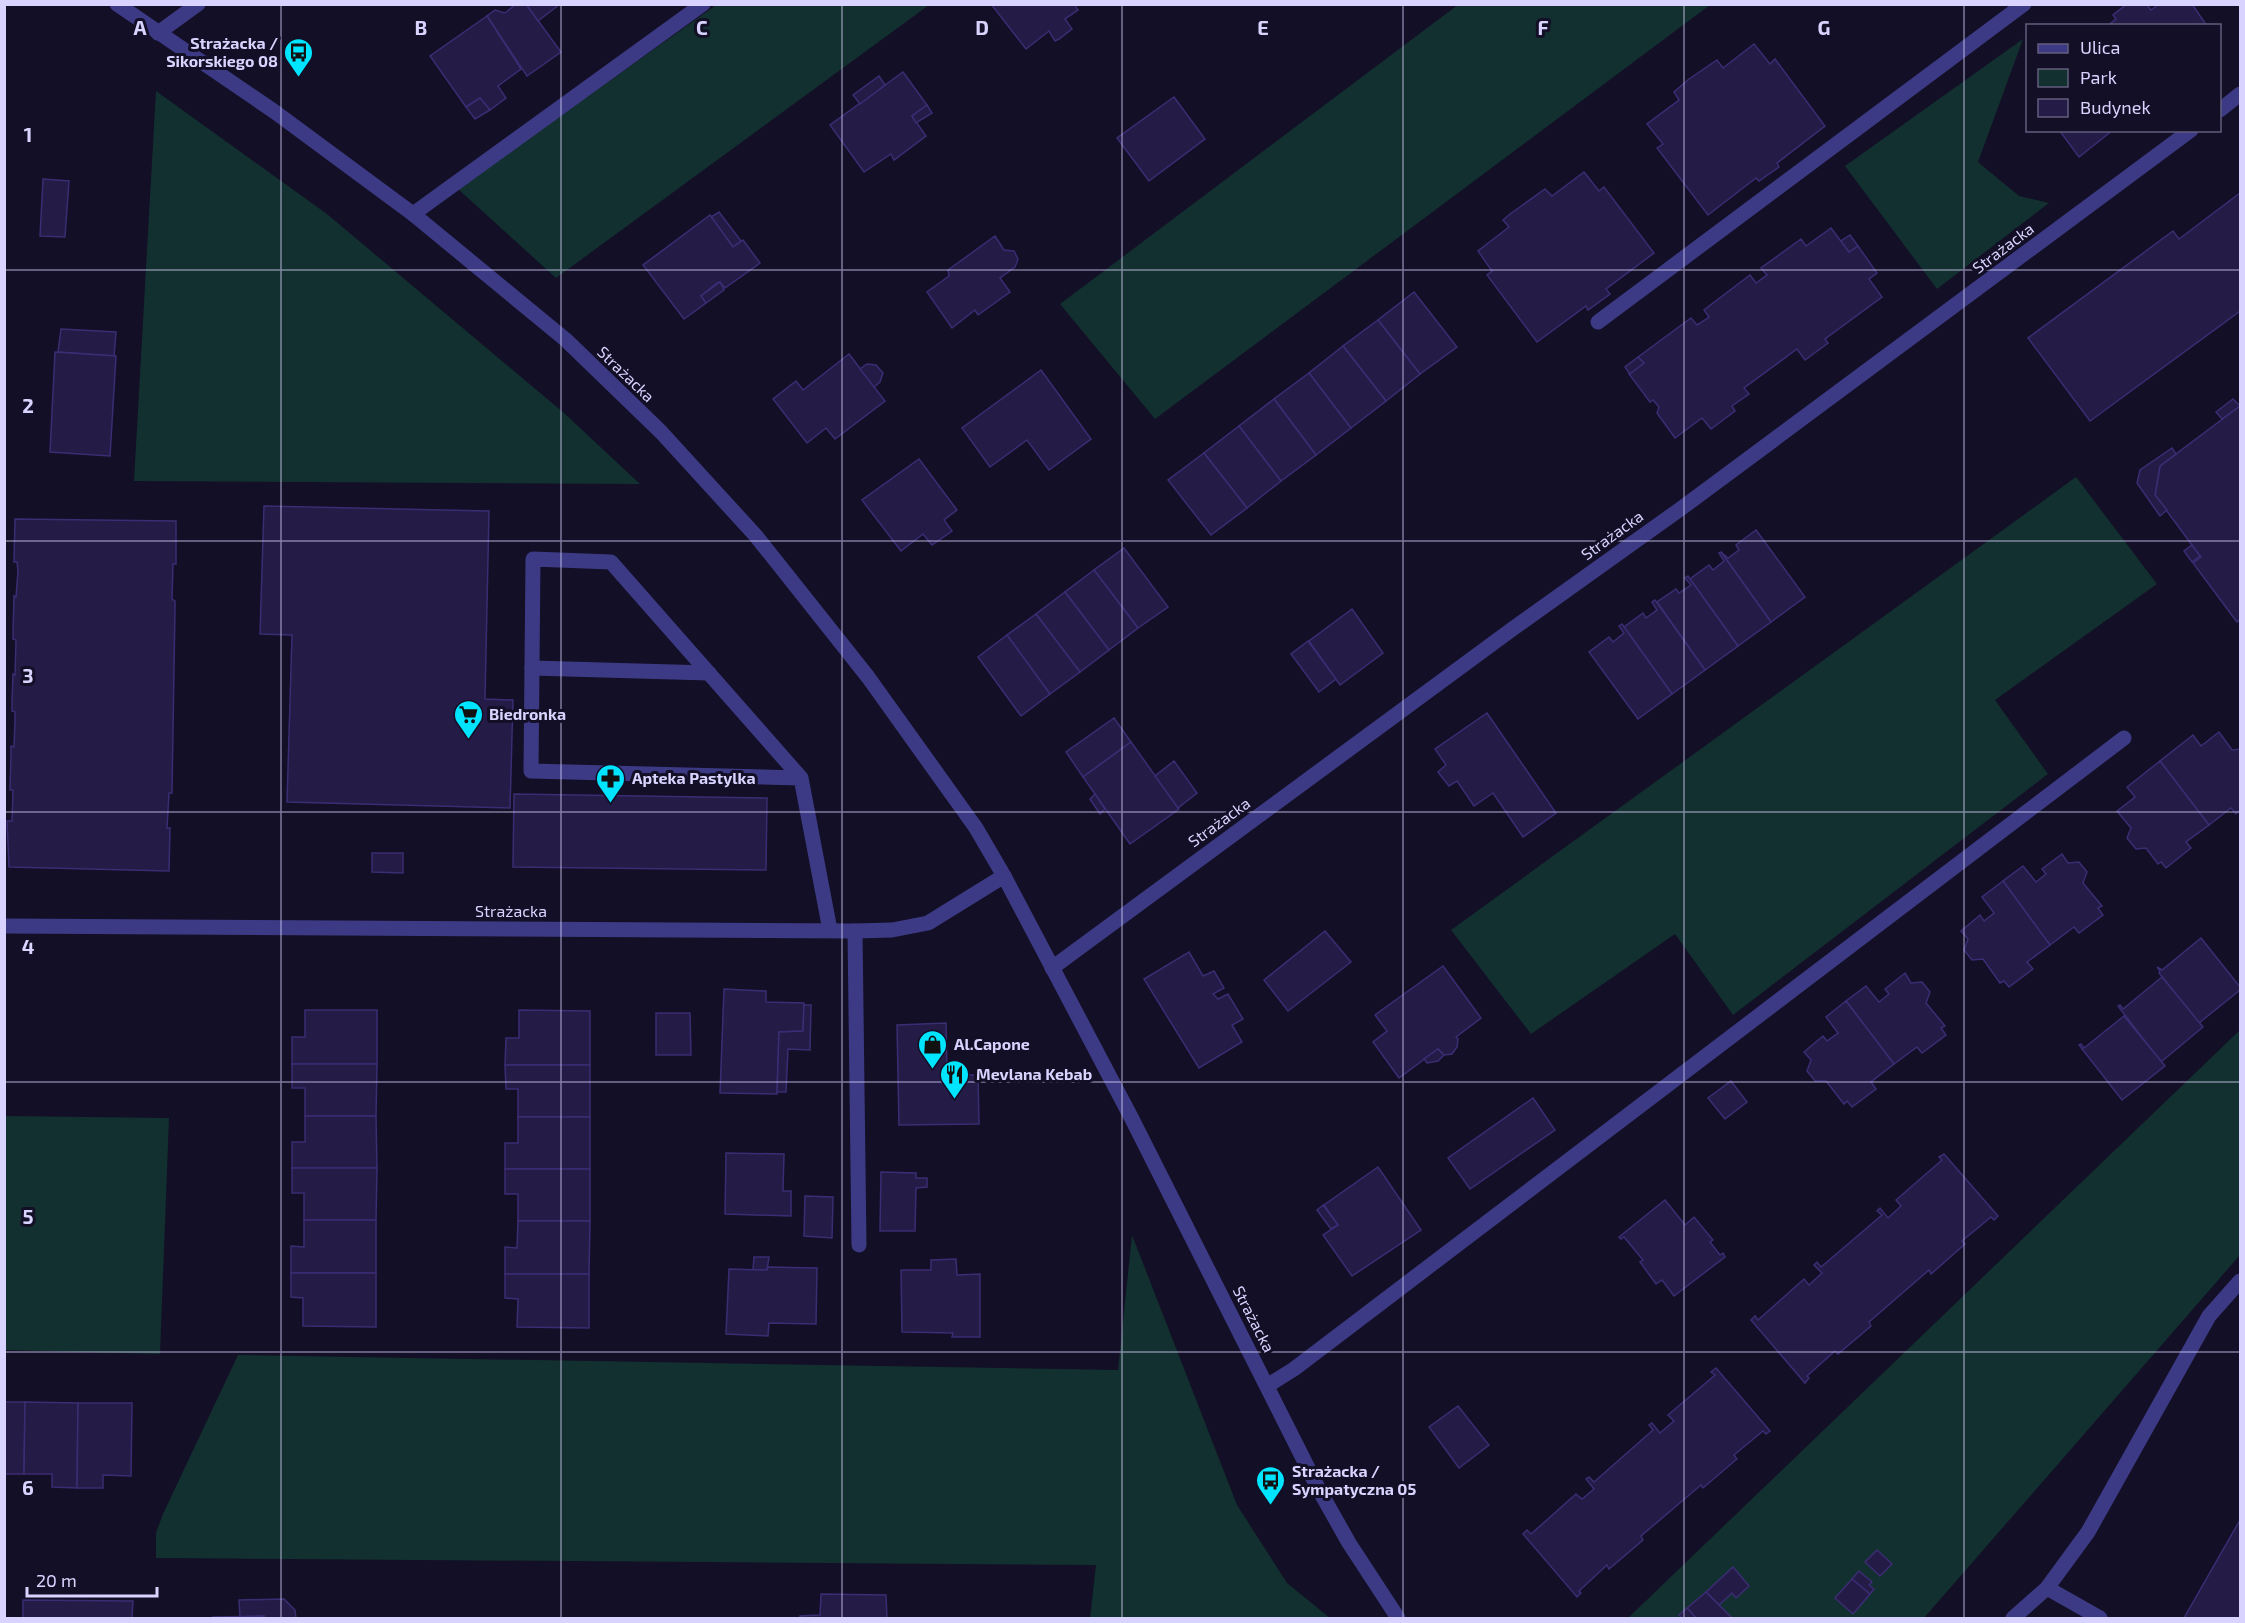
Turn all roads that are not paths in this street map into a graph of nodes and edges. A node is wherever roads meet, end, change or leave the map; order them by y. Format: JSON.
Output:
{"nodes":[{"id":1,"x":117,"y":4,"type":"edge"},
{"id":2,"x":198,"y":4,"type":"edge"},
{"id":3,"x":703,"y":4,"type":"edge"},
{"id":4,"x":2024,"y":4,"type":"edge"},
{"id":5,"x":158,"y":33,"type":"junction"},
{"id":6,"x":2241,"y":94,"type":"edge"},
{"id":7,"x":2221,"y":109,"type":"edge"},
{"id":8,"x":2188,"y":132,"type":"edge"},
{"id":9,"x":413,"y":214,"type":"junction"},
{"id":10,"x":1598,"y":322,"type":"dead end"},
{"id":11,"x":532,"y":668,"type":"junction"},
{"id":12,"x":709,"y":673,"type":"junction"},
{"id":13,"x":2124,"y":738,"type":"dead end"},
{"id":14,"x":801,"y":778,"type":"junction"},
{"id":15,"x":1004,"y":876,"type":"junction"},
{"id":16,"x":4,"y":926,"type":"edge"},
{"id":17,"x":830,"y":930,"type":"junction"},
{"id":18,"x":855,"y":931,"type":"junction"},
{"id":19,"x":1052,"y":968,"type":"junction"},
{"id":20,"x":859,"y":1245,"type":"dead end"},
{"id":21,"x":2241,"y":1281,"type":"edge"},
{"id":22,"x":1267,"y":1386,"type":"junction"},
{"id":23,"x":2047,"y":1588,"type":"junction"},
{"id":24,"x":1398,"y":1618,"type":"edge"},
{"id":25,"x":2013,"y":1618,"type":"edge"},
{"id":26,"x":2100,"y":1618,"type":"edge"}],
"edges":[{"from":1,"to":5,"type":"street","name":"Strażacka"},
{"from":2,"to":5,"type":"street"},
{"from":3,"to":9,"type":"street"},
{"from":4,"to":10,"type":"street"},
{"from":5,"to":9,"type":"street","name":"Strażacka"},
{"from":6,"to":7,"type":"street"},
{"from":8,"to":19,"type":"street","name":"Strażacka"},
{"from":9,"to":15,"type":"street","name":"Strażacka"},
{"from":11,"to":12,"type":"street"},
{"from":11,"to":12,"type":"street"},
{"from":11,"to":14,"type":"street"},
{"from":12,"to":14,"type":"street"},
{"from":13,"to":22,"type":"street"},
{"from":14,"to":17,"type":"street"},
{"from":15,"to":18,"type":"street","name":"Strażacka"},
{"from":15,"to":19,"type":"street","name":"Strażacka"},
{"from":16,"to":17,"type":"street","name":"Strażacka"},
{"from":17,"to":18,"type":"street","name":"Strażacka"},
{"from":18,"to":20,"type":"street"},
{"from":19,"to":22,"type":"street","name":"Strażacka"},
{"from":21,"to":23,"type":"street"},
{"from":22,"to":24,"type":"street","name":"Strażacka"},
{"from":23,"to":25,"type":"street"},
{"from":23,"to":26,"type":"street"}]}
